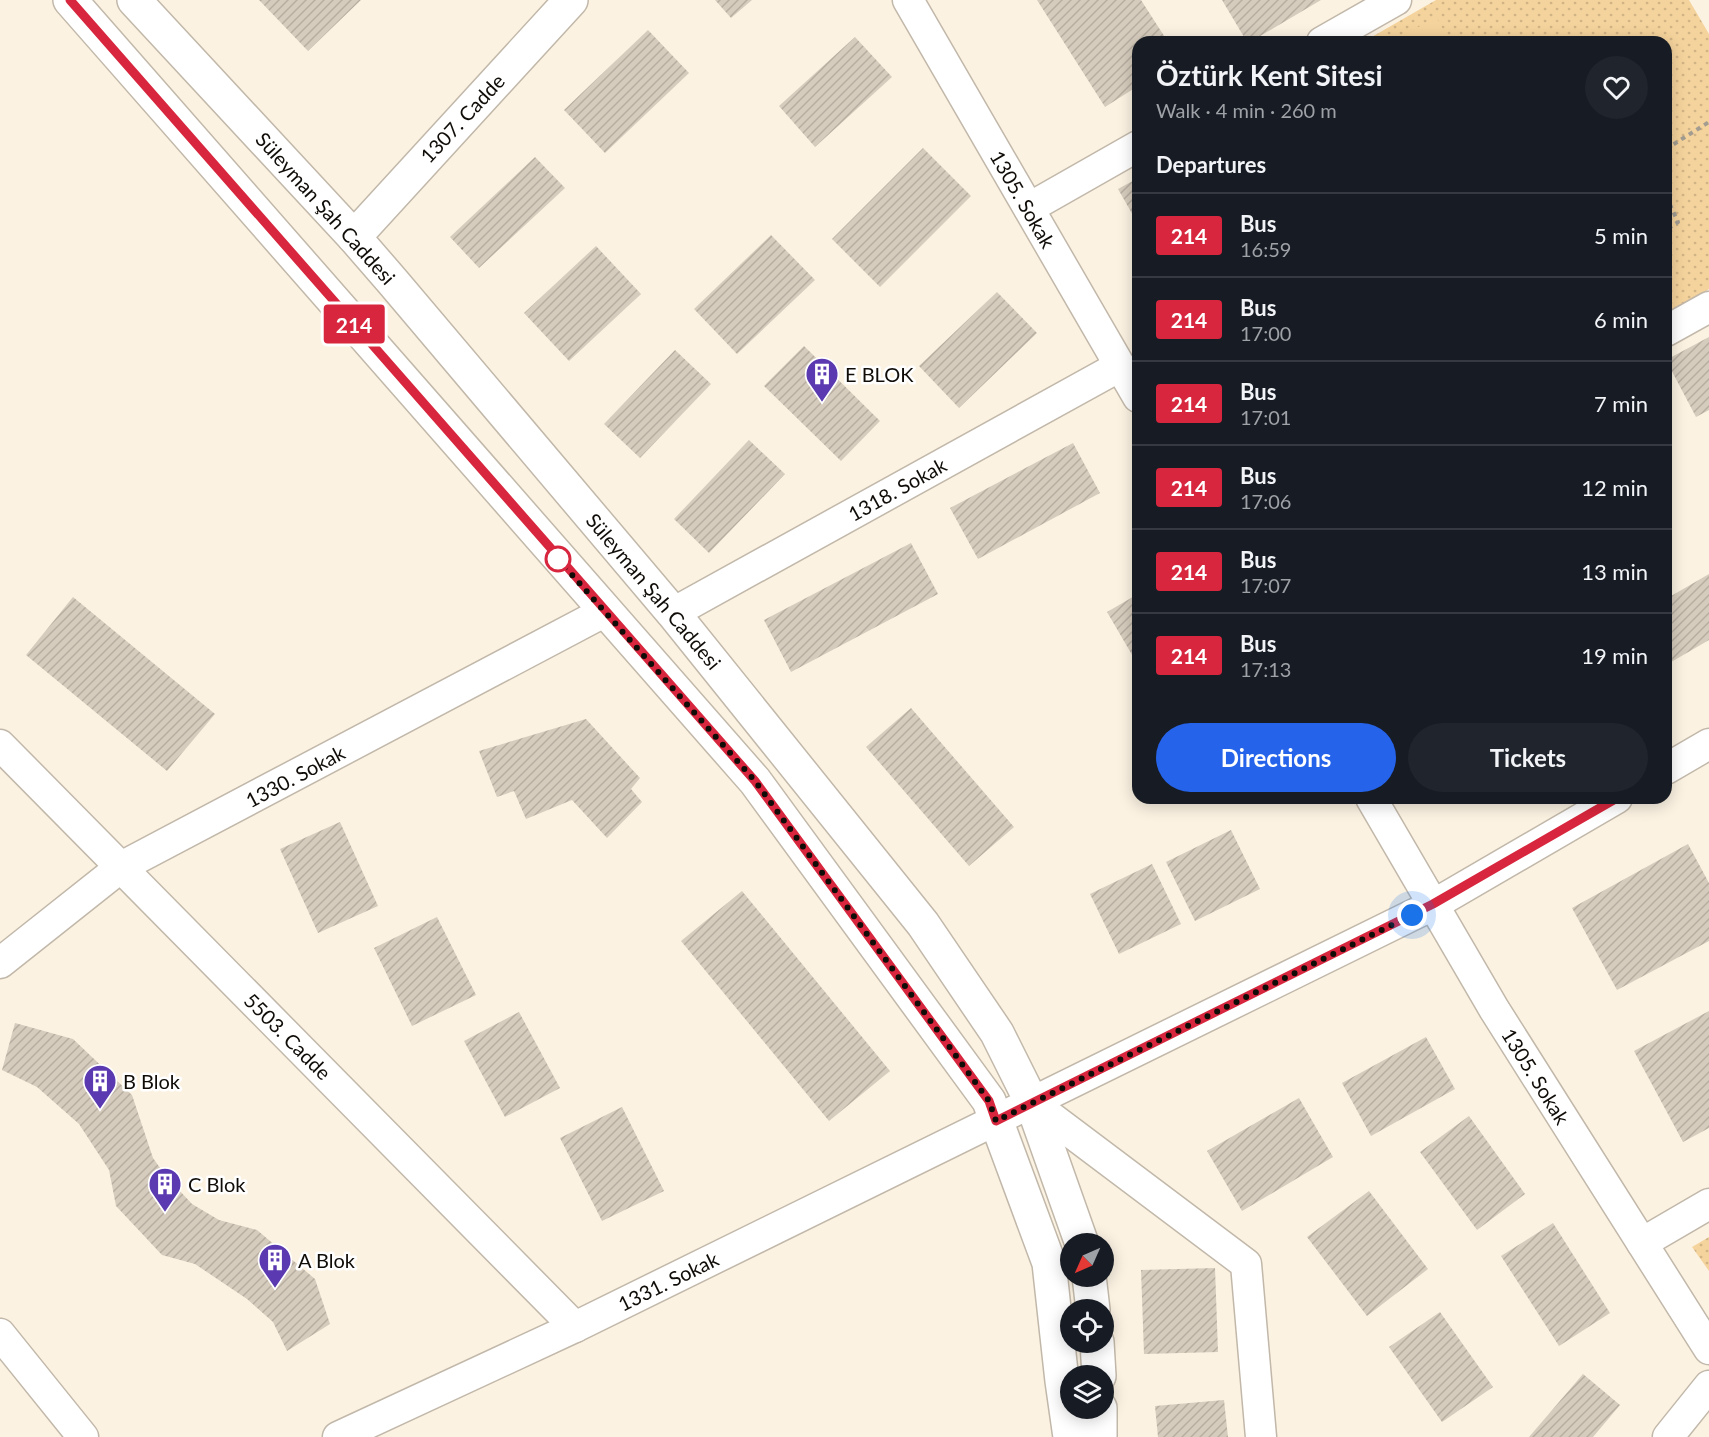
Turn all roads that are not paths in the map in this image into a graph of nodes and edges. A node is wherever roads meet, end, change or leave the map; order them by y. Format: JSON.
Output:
{"nodes":[{"id":1,"x":70,"y":0,"type":"edge"},
{"id":2,"x":134,"y":0,"type":"edge"},
{"id":3,"x":571,"y":0,"type":"edge"},
{"id":4,"x":908,"y":0,"type":"edge"},
{"id":5,"x":1396,"y":0,"type":"edge"},
{"id":6,"x":1333,"y":36,"type":"edge"},
{"id":7,"x":1132,"y":149,"type":"edge"},
{"id":8,"x":1029,"y":208,"type":"junction"},
{"id":9,"x":354,"y":237,"type":"junction"},
{"id":10,"x":1709,"y":307,"type":"edge"},
{"id":11,"x":1672,"y":328,"type":"edge"},
{"id":12,"x":1120,"y":366,"type":"junction"},
{"id":13,"x":1132,"y":387,"type":"edge"},
{"id":14,"x":604,"y":612,"type":"junction"},
{"id":15,"x":673,"y":613,"type":"junction"},
{"id":16,"x":1709,"y":744,"type":"edge"},
{"id":17,"x":0,"y":745,"type":"edge"},
{"id":18,"x":1672,"y":766,"type":"edge"},
{"id":19,"x":1375,"y":804,"type":"edge"},
{"id":20,"x":1607,"y":804,"type":"edge"},
{"id":21,"x":121,"y":867,"type":"junction"},
{"id":22,"x":1433,"y":904,"type":"junction"},
{"id":23,"x":0,"y":963,"type":"edge"},
{"id":24,"x":1032,"y":1103,"type":"junction"},
{"id":25,"x":996,"y":1121,"type":"junction"},
{"id":26,"x":1709,"y":1204,"type":"edge"},
{"id":27,"x":1078,"y":1233,"type":"edge"},
{"id":28,"x":1642,"y":1243,"type":"junction"},
{"id":29,"x":575,"y":1327,"type":"junction"},
{"id":30,"x":0,"y":1334,"type":"edge"},
{"id":31,"x":1709,"y":1349,"type":"edge"},
{"id":32,"x":1709,"y":1386,"type":"edge"},
{"id":33,"x":1100,"y":1419,"type":"edge"},
{"id":34,"x":83,"y":1437,"type":"edge"},
{"id":35,"x":338,"y":1437,"type":"edge"},
{"id":36,"x":1070,"y":1437,"type":"edge"},
{"id":37,"x":1100,"y":1437,"type":"edge"},
{"id":38,"x":1261,"y":1437,"type":"edge"},
{"id":39,"x":1668,"y":1437,"type":"edge"}],
"edges":[{"from":1,"to":14,"type":"main road"},
{"from":2,"to":9,"type":"main road","name":"Süleyman Şah Caddesi"},
{"from":3,"to":9,"type":"main road","name":"1307. Cadde"},
{"from":4,"to":8,"type":"street","name":"1305. Sokak"},
{"from":5,"to":6,"type":"street"},
{"from":7,"to":8,"type":"street"},
{"from":8,"to":12,"type":"street","name":"1305. Sokak"},
{"from":9,"to":15,"type":"main road","name":"Süleyman Şah Caddesi"},
{"from":10,"to":11,"type":"street"},
{"from":12,"to":13,"type":"street","name":"1305. Sokak"},
{"from":12,"to":15,"type":"street","name":"1318. Sokak"},
{"from":14,"to":21,"type":"street","name":"1330. Sokak"},
{"from":14,"to":25,"type":"main road"},
{"from":15,"to":24,"type":"main road","name":"Süleyman Şah Caddesi"},
{"from":16,"to":18,"type":"street"},
{"from":17,"to":21,"type":"street","name":"5503. Cadde"},
{"from":19,"to":22,"type":"street","name":"1305. Sokak"},
{"from":20,"to":22,"type":"street","name":"1331. Sokak"},
{"from":21,"to":23,"type":"street","name":"1330. Sokak"},
{"from":21,"to":29,"type":"street","name":"5503. Cadde"},
{"from":22,"to":24,"type":"street","name":"1331. Sokak"},
{"from":22,"to":28,"type":"street","name":"1305. Sokak"},
{"from":24,"to":25,"type":"street","name":"1331. Sokak"},
{"from":24,"to":27,"type":"main road","name":"Süleyman Şah Caddesi"},
{"from":24,"to":38,"type":"street"},
{"from":25,"to":29,"type":"street","name":"1331. Sokak"},
{"from":25,"to":36,"type":"main road"},
{"from":26,"to":28,"type":"street"},
{"from":28,"to":31,"type":"street","name":"1305. Sokak"},
{"from":29,"to":35,"type":"street","name":"1331. Sokak"},
{"from":30,"to":34,"type":"street"},
{"from":32,"to":39,"type":"street"},
{"from":33,"to":37,"type":"main road"}]}
